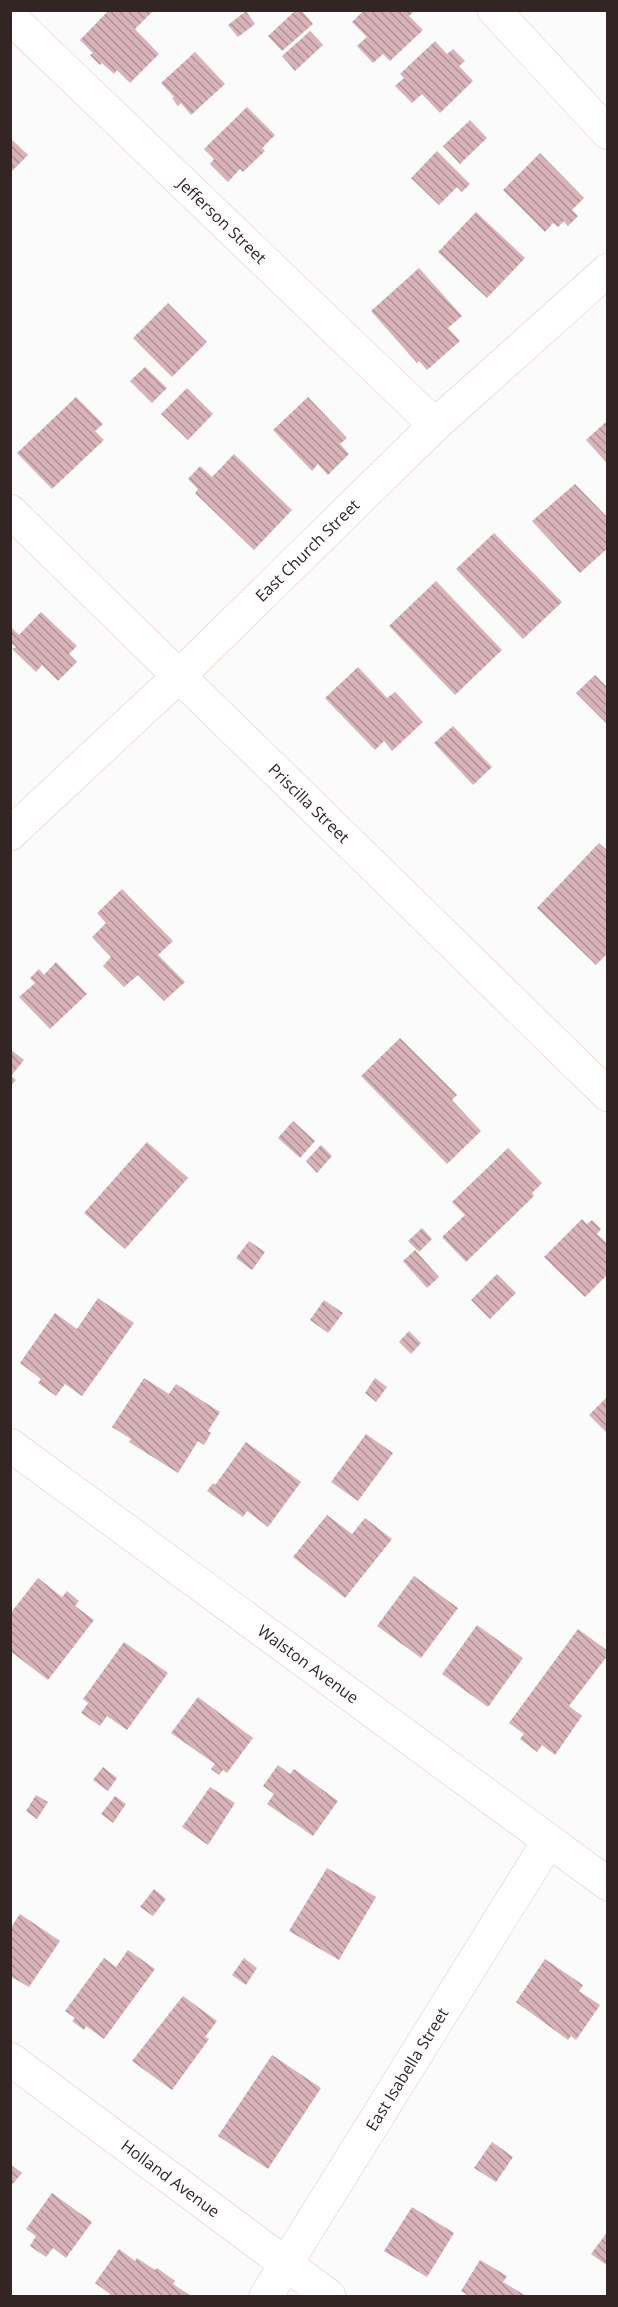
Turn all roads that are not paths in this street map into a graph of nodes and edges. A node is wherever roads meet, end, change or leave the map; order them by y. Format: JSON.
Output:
{"nodes":[{"id":1,"x":494,"y":10,"type":"edge"},
{"id":2,"x":10,"y":17,"type":"edge"},
{"id":3,"x":608,"y":133,"type":"edge"},
{"id":4,"x":608,"y":270,"type":"edge"},
{"id":5,"x":435,"y":425,"type":"junction"},
{"id":6,"x":10,"y":511,"type":"edge"},
{"id":7,"x":180,"y":675,"type":"junction"},
{"id":8,"x":10,"y":834,"type":"edge"},
{"id":9,"x":608,"y":1095,"type":"edge"},
{"id":10,"x":10,"y":1445,"type":"edge"},
{"id":11,"x":548,"y":1842,"type":"junction"},
{"id":12,"x":608,"y":1884,"type":"edge"},
{"id":13,"x":10,"y":2058,"type":"edge"},
{"id":14,"x":287,"y":2264,"type":"junction"},
{"id":15,"x":266,"y":2296,"type":"edge"},
{"id":16,"x":330,"y":2296,"type":"edge"}],
"edges":[{"from":1,"to":3,"type":"street"},
{"from":2,"to":5,"type":"street","name":"Jefferson Street"},
{"from":4,"to":5,"type":"street","name":"East Church Street"},
{"from":5,"to":7,"type":"street","name":"East Church Street"},
{"from":6,"to":7,"type":"street","name":"Priscilla Street"},
{"from":7,"to":8,"type":"street","name":"East Church Street"},
{"from":7,"to":9,"type":"street","name":"Priscilla Street"},
{"from":10,"to":11,"type":"street","name":"Walston Avenue"},
{"from":11,"to":12,"type":"street","name":"Walston Avenue"},
{"from":11,"to":14,"type":"street","name":"East Isabella Street"},
{"from":13,"to":14,"type":"street","name":"Holland Avenue"},
{"from":14,"to":15,"type":"street","name":"East Isabella Street"},
{"from":14,"to":16,"type":"street","name":"Holland Avenue"}]}
